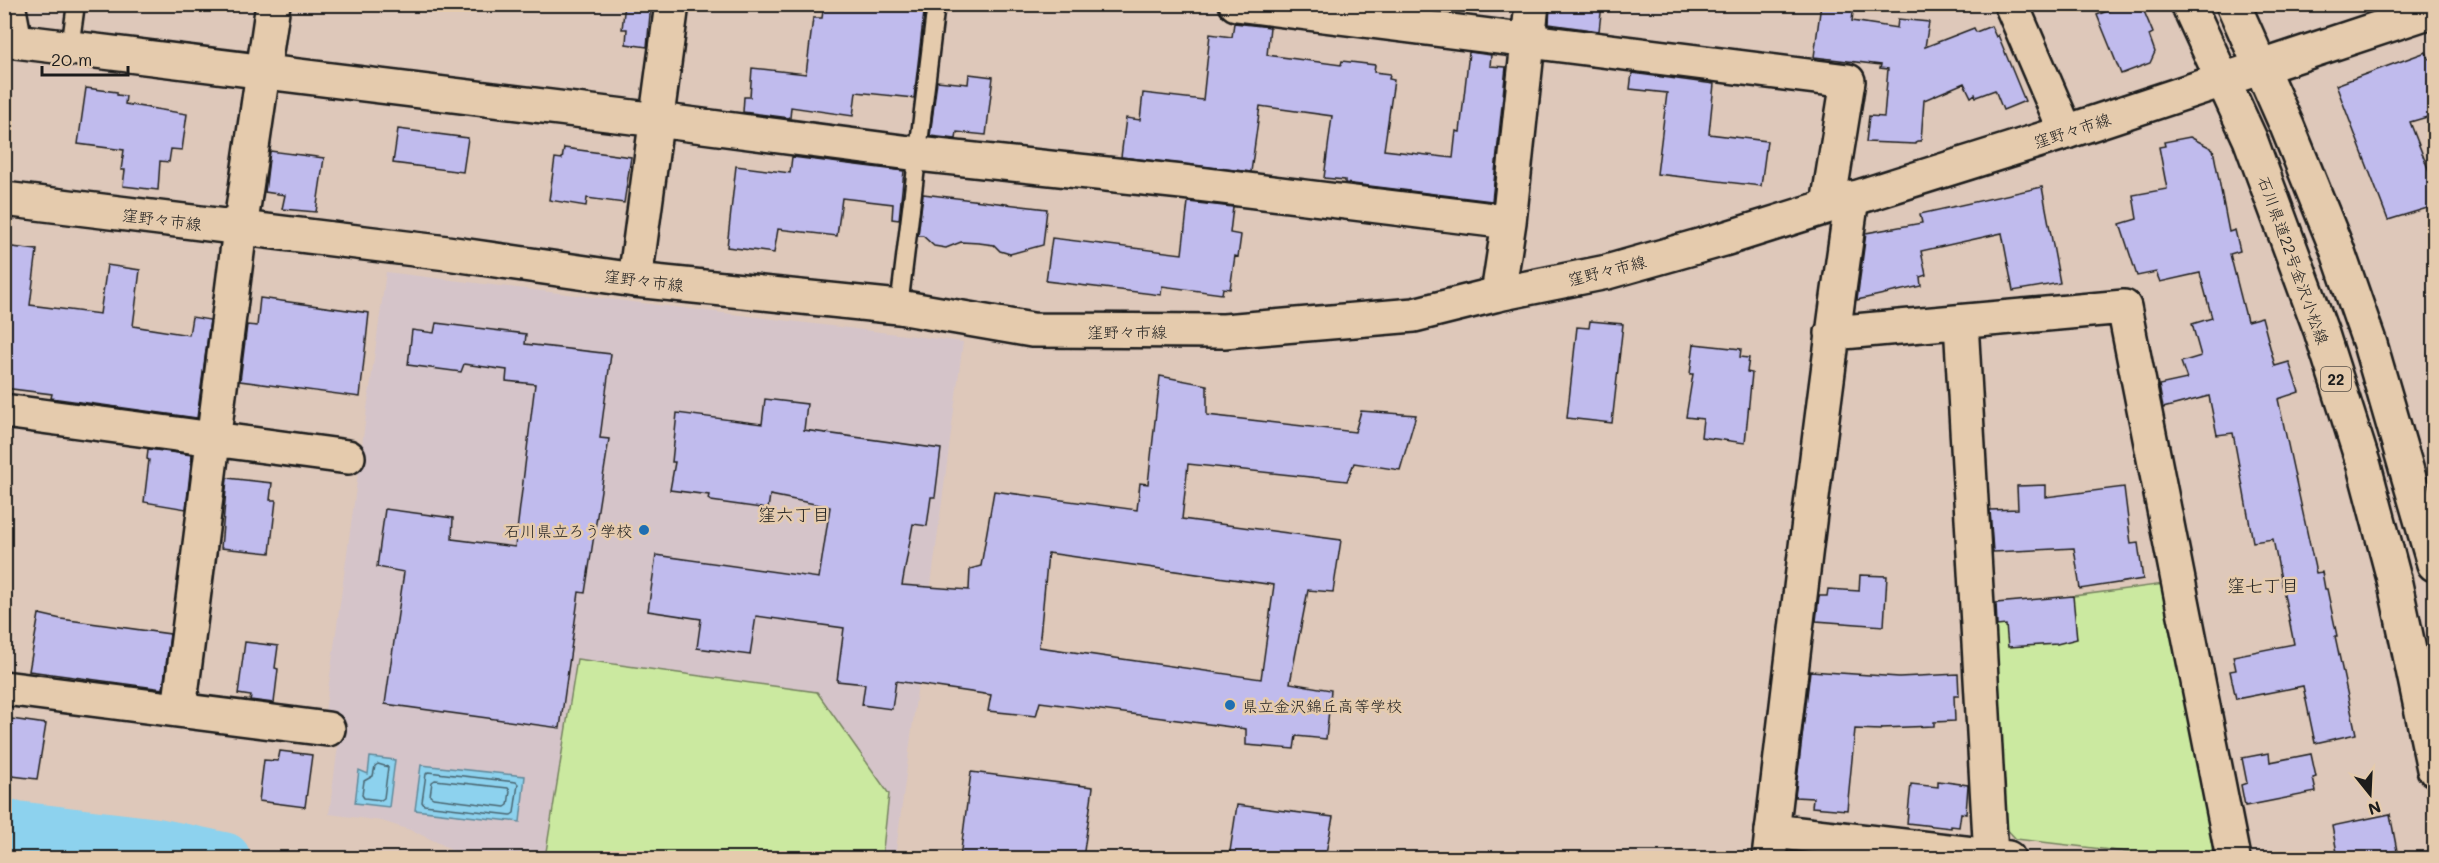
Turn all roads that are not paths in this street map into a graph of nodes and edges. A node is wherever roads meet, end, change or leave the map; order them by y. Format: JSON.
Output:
{"nodes":[{"id":1,"x":8,"y":4,"type":"edge"},
{"id":2,"x":76,"y":4,"type":"edge"},
{"id":3,"x":273,"y":4,"type":"edge"},
{"id":4,"x":672,"y":4,"type":"edge"},
{"id":5,"x":936,"y":4,"type":"edge"},
{"id":6,"x":1236,"y":4,"type":"edge"},
{"id":7,"x":1532,"y":4,"type":"edge"},
{"id":8,"x":2011,"y":4,"type":"edge"},
{"id":9,"x":2188,"y":4,"type":"edge"},
{"id":10,"x":2233,"y":4,"type":"edge"},
{"id":11,"x":2434,"y":10,"type":"edge"},
{"id":12,"x":1527,"y":41,"type":"junction"},
{"id":13,"x":70,"y":48,"type":"junction"},
{"id":14,"x":2261,"y":68,"type":"junction"},
{"id":15,"x":264,"y":73,"type":"junction"},
{"id":16,"x":2223,"y":81,"type":"junction"},
{"id":17,"x":657,"y":120,"type":"junction"},
{"id":18,"x":2066,"y":132,"type":"junction"},
{"id":19,"x":918,"y":154,"type":"junction"},
{"id":20,"x":4,"y":200,"type":"edge"},
{"id":21,"x":1840,"y":202,"type":"junction"},
{"id":22,"x":1509,"y":222,"type":"junction"},
{"id":23,"x":240,"y":229,"type":"junction"},
{"id":24,"x":635,"y":280,"type":"junction"},
{"id":25,"x":1498,"y":294,"type":"junction"},
{"id":26,"x":899,"y":307,"type":"junction"},
{"id":27,"x":1961,"y":322,"type":"junction"},
{"id":28,"x":1832,"y":333,"type":"junction"},
{"id":29,"x":4,"y":411,"type":"edge"},
{"id":30,"x":213,"y":437,"type":"junction"},
{"id":31,"x":348,"y":457,"type":"dead end"},
{"id":32,"x":2434,"y":564,"type":"edge"},
{"id":33,"x":4,"y":688,"type":"edge"},
{"id":34,"x":179,"y":710,"type":"junction"},
{"id":35,"x":328,"y":729,"type":"dead end"},
{"id":36,"x":2434,"y":769,"type":"edge"},
{"id":37,"x":1771,"y":845,"type":"edge"},
{"id":38,"x":1999,"y":858,"type":"edge"},
{"id":39,"x":2232,"y":858,"type":"edge"}],
"edges":[{"from":1,"to":13,"type":"street"},
{"from":2,"to":13,"type":"lane"},
{"from":3,"to":15,"type":"street"},
{"from":4,"to":17,"type":"street"},
{"from":5,"to":19,"type":"lane"},
{"from":6,"to":12,"type":"street"},
{"from":7,"to":12,"type":"street"},
{"from":8,"to":18,"type":"street"},
{"from":9,"to":16,"type":"street","name":"石川県道22号金沢小松線","number":"22"},
{"from":10,"to":14,"type":"street"},
{"from":11,"to":14,"type":"street","name":"窪野々市線"},
{"from":12,"to":21,"type":"street"},
{"from":12,"to":22,"type":"street"},
{"from":13,"to":15,"type":"street"},
{"from":14,"to":16,"type":"street","name":"窪野々市線"},
{"from":14,"to":32,"type":"street"},
{"from":15,"to":17,"type":"street"},
{"from":15,"to":23,"type":"street"},
{"from":16,"to":18,"type":"street","name":"窪野々市線"},
{"from":16,"to":36,"type":"street","name":"石川県道22号金沢小松線","number":"22"},
{"from":17,"to":19,"type":"street"},
{"from":17,"to":24,"type":"street"},
{"from":18,"to":21,"type":"street","name":"窪野々市線"},
{"from":19,"to":22,"type":"street"},
{"from":19,"to":26,"type":"lane"},
{"from":20,"to":23,"type":"street","name":"窪野々市線"},
{"from":21,"to":25,"type":"street","name":"窪野々市線"},
{"from":21,"to":28,"type":"street"},
{"from":22,"to":25,"type":"street"},
{"from":23,"to":24,"type":"street","name":"窪野々市線"},
{"from":23,"to":30,"type":"street"},
{"from":24,"to":26,"type":"street","name":"窪野々市線"},
{"from":25,"to":26,"type":"street","name":"窪野々市線"},
{"from":27,"to":28,"type":"street"},
{"from":27,"to":38,"type":"street"},
{"from":27,"to":39,"type":"street"},
{"from":28,"to":37,"type":"street"},
{"from":29,"to":30,"type":"street"},
{"from":30,"to":31,"type":"street"},
{"from":30,"to":34,"type":"street"},
{"from":33,"to":34,"type":"street"},
{"from":34,"to":35,"type":"street"},
{"from":37,"to":38,"type":"street"}]}
